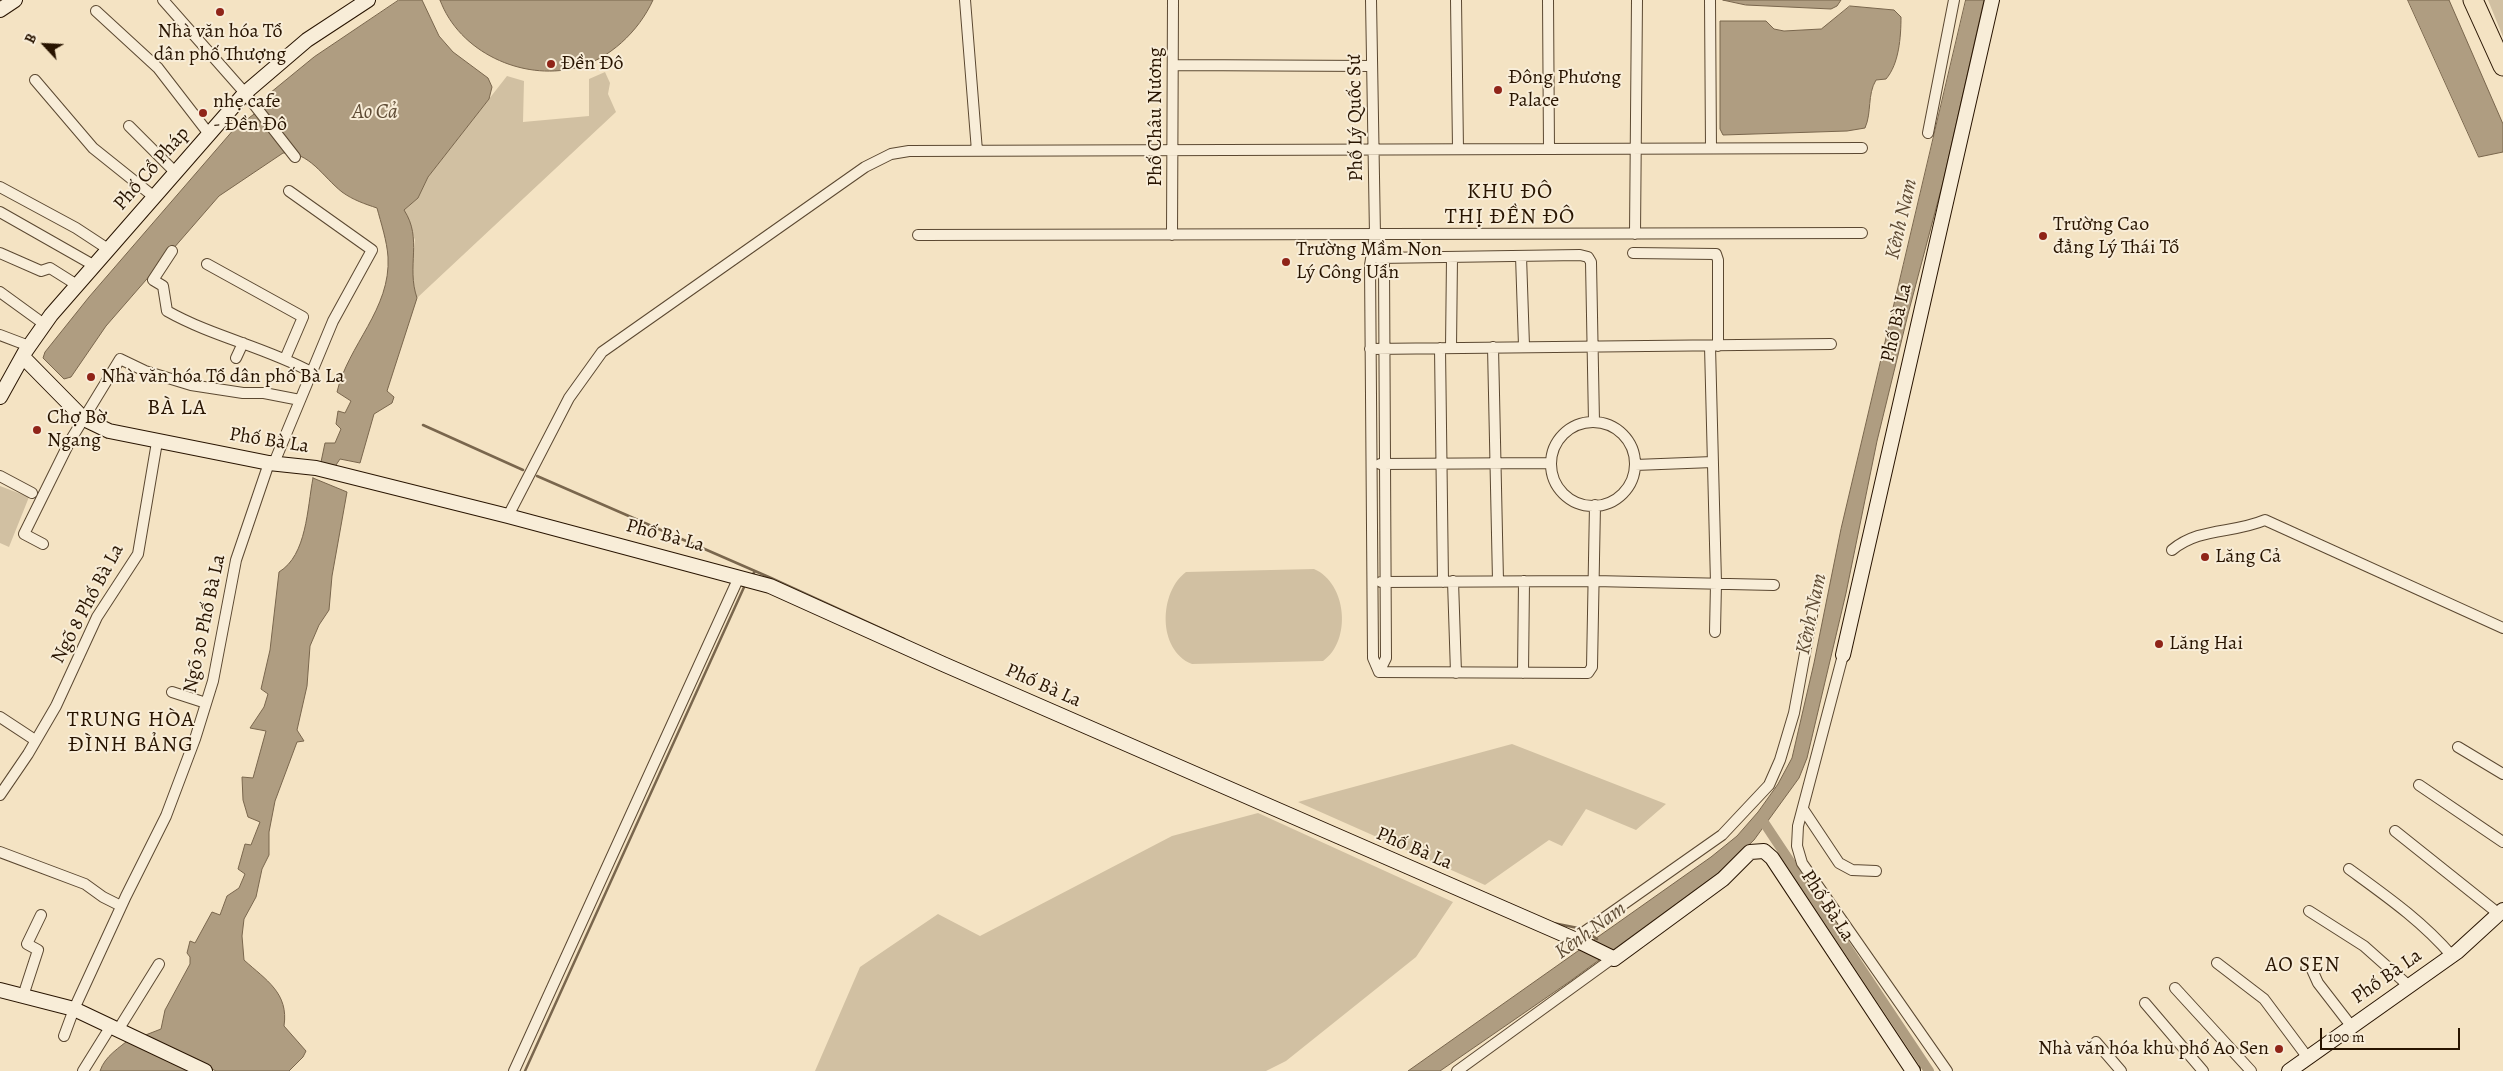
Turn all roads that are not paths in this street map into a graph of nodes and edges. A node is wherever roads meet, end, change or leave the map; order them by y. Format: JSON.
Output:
{"nodes":[{"id":1,"x":15,"y":0,"type":"edge"},
{"id":2,"x":163,"y":0,"type":"edge"},
{"id":3,"x":368,"y":0,"type":"edge"},
{"id":4,"x":966,"y":0,"type":"edge"},
{"id":5,"x":1173,"y":0,"type":"edge"},
{"id":6,"x":1371,"y":0,"type":"edge"},
{"id":7,"x":1456,"y":0,"type":"edge"},
{"id":8,"x":1548,"y":0,"type":"edge"},
{"id":9,"x":1637,"y":0,"type":"edge"},
{"id":10,"x":1710,"y":0,"type":"edge"},
{"id":11,"x":1954,"y":0,"type":"edge"},
{"id":12,"x":1992,"y":0,"type":"edge"},
{"id":13,"x":2473,"y":0,"type":"edge"},
{"id":14,"x":2480,"y":0,"type":"edge"},
{"id":15,"x":0,"y":10,"type":"edge"},
{"id":16,"x":96,"y":11,"type":"dead end"},
{"id":17,"x":2503,"y":56,"type":"edge"},
{"id":18,"x":1174,"y":65,"type":"junction"},
{"id":19,"x":1372,"y":66,"type":"junction"},
{"id":20,"x":2503,"y":66,"type":"edge"},
{"id":21,"x":35,"y":80,"type":"dead end"},
{"id":22,"x":245,"y":93,"type":"junction"},
{"id":23,"x":129,"y":126,"type":"dead end"},
{"id":24,"x":1928,"y":133,"type":"dead end"},
{"id":25,"x":209,"y":134,"type":"junction"},
{"id":26,"x":1636,"y":148,"type":"junction"},
{"id":27,"x":1711,"y":148,"type":"junction"},
{"id":28,"x":1862,"y":148,"type":"dead end"},
{"id":29,"x":1374,"y":149,"type":"junction"},
{"id":30,"x":1458,"y":149,"type":"junction"},
{"id":31,"x":1549,"y":149,"type":"junction"},
{"id":32,"x":1174,"y":150,"type":"junction"},
{"id":33,"x":977,"y":151,"type":"junction"},
{"id":34,"x":295,"y":158,"type":"dead end"},
{"id":35,"x":175,"y":172,"type":"junction"},
{"id":36,"x":0,"y":187,"type":"edge"},
{"id":37,"x":288,"y":191,"type":"dead end"},
{"id":38,"x":153,"y":196,"type":"junction"},
{"id":39,"x":0,"y":212,"type":"edge"},
{"id":40,"x":1862,"y":233,"type":"dead end"},
{"id":41,"x":1635,"y":234,"type":"junction"},
{"id":42,"x":918,"y":235,"type":"dead end"},
{"id":43,"x":1172,"y":235,"type":"junction"},
{"id":44,"x":1375,"y":235,"type":"junction"},
{"id":45,"x":108,"y":249,"type":"junction"},
{"id":46,"x":172,"y":251,"type":"dead end"},
{"id":47,"x":0,"y":253,"type":"edge"},
{"id":48,"x":1633,"y":253,"type":"dead end"},
{"id":49,"x":1521,"y":256,"type":"junction"},
{"id":50,"x":1452,"y":257,"type":"junction"},
{"id":51,"x":1377,"y":258,"type":"junction"},
{"id":52,"x":207,"y":264,"type":"dead end"},
{"id":53,"x":94,"y":266,"type":"junction"},
{"id":54,"x":77,"y":285,"type":"junction"},
{"id":55,"x":0,"y":292,"type":"edge"},
{"id":56,"x":44,"y":324,"type":"junction"},
{"id":57,"x":0,"y":335,"type":"edge"},
{"id":58,"x":243,"y":343,"type":"junction"},
{"id":59,"x":1831,"y":344,"type":"dead end"},
{"id":60,"x":1592,"y":345,"type":"junction"},
{"id":61,"x":1524,"y":346,"type":"junction"},
{"id":62,"x":1714,"y":346,"type":"junction"},
{"id":63,"x":1493,"y":347,"type":"junction"},
{"id":64,"x":1440,"y":348,"type":"junction"},
{"id":65,"x":1451,"y":348,"type":"junction"},
{"id":66,"x":1370,"y":349,"type":"junction"},
{"id":67,"x":1384,"y":349,"type":"junction"},
{"id":68,"x":26,"y":352,"type":"junction"},
{"id":69,"x":236,"y":358,"type":"dead end"},
{"id":70,"x":285,"y":359,"type":"junction"},
{"id":71,"x":311,"y":372,"type":"junction"},
{"id":72,"x":0,"y":397,"type":"edge"},
{"id":73,"x":300,"y":400,"type":"junction"},
{"id":74,"x":84,"y":420,"type":"junction"},
{"id":75,"x":1594,"y":422,"type":"junction"},
{"id":76,"x":157,"y":442,"type":"junction"},
{"id":77,"x":1713,"y":462,"type":"junction"},
{"id":78,"x":271,"y":463,"type":"junction"},
{"id":79,"x":1441,"y":463,"type":"junction"},
{"id":80,"x":1496,"y":463,"type":"junction"},
{"id":81,"x":1552,"y":463,"type":"junction"},
{"id":82,"x":1371,"y":464,"type":"junction"},
{"id":83,"x":1385,"y":464,"type":"junction"},
{"id":84,"x":1635,"y":465,"type":"junction"},
{"id":85,"x":0,"y":476,"type":"edge"},
{"id":86,"x":32,"y":493,"type":"dead end"},
{"id":87,"x":1595,"y":505,"type":"junction"},
{"id":88,"x":508,"y":516,"type":"junction"},
{"id":89,"x":43,"y":544,"type":"dead end"},
{"id":90,"x":2172,"y":550,"type":"dead end"},
{"id":91,"x":739,"y":577,"type":"junction"},
{"id":92,"x":1498,"y":581,"type":"junction"},
{"id":93,"x":1524,"y":581,"type":"junction"},
{"id":94,"x":1594,"y":581,"type":"junction"},
{"id":95,"x":1372,"y":582,"type":"junction"},
{"id":96,"x":1386,"y":582,"type":"junction"},
{"id":97,"x":1448,"y":582,"type":"junction"},
{"id":98,"x":1716,"y":583,"type":"junction"},
{"id":99,"x":1774,"y":585,"type":"dead end"},
{"id":100,"x":1815,"y":599,"type":"dead end"},
{"id":101,"x":2503,"y":628,"type":"edge"},
{"id":102,"x":1715,"y":632,"type":"dead end"},
{"id":103,"x":1843,"y":655,"type":"joint"},
{"id":104,"x":1379,"y":672,"type":"junction"},
{"id":105,"x":1456,"y":673,"type":"junction"},
{"id":106,"x":1523,"y":673,"type":"junction"},
{"id":107,"x":172,"y":692,"type":"dead end"},
{"id":108,"x":206,"y":703,"type":"junction"},
{"id":109,"x":0,"y":717,"type":"edge"},
{"id":110,"x":35,"y":740,"type":"junction"},
{"id":111,"x":2458,"y":748,"type":"dead end"},
{"id":112,"x":2503,"y":774,"type":"edge"},
{"id":113,"x":2420,"y":785,"type":"dead end"},
{"id":114,"x":0,"y":795,"type":"edge"},
{"id":115,"x":1803,"y":809,"type":"junction"},
{"id":116,"x":2395,"y":831,"type":"dead end"},
{"id":117,"x":2503,"y":842,"type":"edge"},
{"id":118,"x":0,"y":852,"type":"edge"},
{"id":119,"x":2349,"y":868,"type":"dead end"},
{"id":120,"x":1876,"y":871,"type":"dead end"},
{"id":121,"x":121,"y":906,"type":"junction"},
{"id":122,"x":2310,"y":911,"type":"dead end"},
{"id":123,"x":2501,"y":912,"type":"edge"},
{"id":124,"x":40,"y":915,"type":"dead end"},
{"id":125,"x":1574,"y":939,"type":"junction"},
{"id":126,"x":2452,"y":956,"type":"junction"},
{"id":127,"x":1613,"y":958,"type":"junction"},
{"id":128,"x":2217,"y":963,"type":"dead end"},
{"id":129,"x":2308,"y":963,"type":"dead end"},
{"id":130,"x":159,"y":964,"type":"dead end"},
{"id":131,"x":2409,"y":986,"type":"junction"},
{"id":132,"x":2175,"y":988,"type":"dead end"},
{"id":133,"x":0,"y":990,"type":"edge"},
{"id":134,"x":24,"y":996,"type":"junction"},
{"id":135,"x":2145,"y":1003,"type":"dead end"},
{"id":136,"x":74,"y":1009,"type":"junction"},
{"id":137,"x":2352,"y":1027,"type":"junction"},
{"id":138,"x":114,"y":1028,"type":"junction"},
{"id":139,"x":64,"y":1036,"type":"dead end"},
{"id":140,"x":2096,"y":1042,"type":"dead end"},
{"id":141,"x":2308,"y":1058,"type":"junction"},
{"id":142,"x":1908,"y":1068,"type":"edge"},
{"id":143,"x":83,"y":1071,"type":"edge"},
{"id":144,"x":205,"y":1071,"type":"edge"},
{"id":145,"x":514,"y":1071,"type":"edge"},
{"id":146,"x":1457,"y":1071,"type":"edge"},
{"id":147,"x":1948,"y":1071,"type":"edge"},
{"id":148,"x":2121,"y":1071,"type":"edge"},
{"id":149,"x":2203,"y":1071,"type":"edge"},
{"id":150,"x":2251,"y":1071,"type":"edge"},
{"id":151,"x":2289,"y":1071,"type":"edge"}],
"edges":[{"from":1,"to":15,"type":"street"},
{"from":2,"to":22,"type":"street"},
{"from":3,"to":22,"type":"street","name":"Phố Cổ Pháp"},
{"from":4,"to":33,"type":"street"},
{"from":5,"to":18,"type":"street","name":"Phố Châu Nương"},
{"from":6,"to":19,"type":"street","name":"Phố Lý Quốc Sư"},
{"from":7,"to":30,"type":"street"},
{"from":8,"to":31,"type":"street"},
{"from":9,"to":26,"type":"street"},
{"from":10,"to":27,"type":"street"},
{"from":11,"to":24,"type":"street"},
{"from":12,"to":103,"type":"street","name":"Phố Bà La"},
{"from":13,"to":20,"type":"highway"},
{"from":14,"to":17,"type":"highway"},
{"from":16,"to":25,"type":"street"},
{"from":18,"to":19,"type":"street"},
{"from":18,"to":32,"type":"street","name":"Phố Châu Nương"},
{"from":19,"to":29,"type":"street","name":"Phố Lý Quốc Sư"},
{"from":21,"to":38,"type":"street"},
{"from":22,"to":25,"type":"street","name":"Phố Cổ Pháp"},
{"from":22,"to":34,"type":"street"},
{"from":23,"to":35,"type":"street"},
{"from":25,"to":35,"type":"street","name":"Phố Cổ Pháp"},
{"from":26,"to":27,"type":"street"},
{"from":26,"to":31,"type":"street"},
{"from":26,"to":41,"type":"street"},
{"from":27,"to":28,"type":"street"},
{"from":29,"to":30,"type":"street"},
{"from":29,"to":32,"type":"street"},
{"from":29,"to":44,"type":"street","name":"Phố Lý Quốc Sư"},
{"from":30,"to":31,"type":"street"},
{"from":32,"to":33,"type":"street"},
{"from":32,"to":43,"type":"street","name":"Phố Châu Nương"},
{"from":33,"to":88,"type":"street"},
{"from":35,"to":38,"type":"street","name":"Phố Cổ Pháp"},
{"from":36,"to":45,"type":"street"},
{"from":37,"to":71,"type":"street","name":"Ngõ 30 Phố Bà La"},
{"from":38,"to":45,"type":"street","name":"Phố Cổ Pháp"},
{"from":39,"to":53,"type":"street"},
{"from":40,"to":41,"type":"street"},
{"from":41,"to":44,"type":"street"},
{"from":42,"to":43,"type":"street"},
{"from":43,"to":44,"type":"street"},
{"from":44,"to":51,"type":"street","name":"Phố Lý Quốc Sư"},
{"from":45,"to":53,"type":"street","name":"Phố Cổ Pháp"},
{"from":46,"to":58,"type":"street"},
{"from":47,"to":54,"type":"street"},
{"from":48,"to":62,"type":"street"},
{"from":49,"to":50,"type":"street"},
{"from":49,"to":60,"type":"street"},
{"from":49,"to":61,"type":"street"},
{"from":50,"to":51,"type":"street"},
{"from":50,"to":65,"type":"street"},
{"from":51,"to":66,"type":"street"},
{"from":51,"to":67,"type":"street"},
{"from":52,"to":70,"type":"street"},
{"from":53,"to":54,"type":"street","name":"Phố Cổ Pháp"},
{"from":54,"to":56,"type":"street","name":"Phố Cổ Pháp"},
{"from":55,"to":56,"type":"street"},
{"from":56,"to":68,"type":"street","name":"Phố Cổ Pháp"},
{"from":57,"to":68,"type":"street"},
{"from":58,"to":69,"type":"street"},
{"from":58,"to":70,"type":"street"},
{"from":59,"to":62,"type":"street"},
{"from":60,"to":61,"type":"street"},
{"from":60,"to":62,"type":"street"},
{"from":60,"to":75,"type":"street"},
{"from":61,"to":63,"type":"street"},
{"from":62,"to":77,"type":"street"},
{"from":63,"to":65,"type":"street"},
{"from":63,"to":80,"type":"street"},
{"from":64,"to":65,"type":"street"},
{"from":64,"to":67,"type":"street"},
{"from":64,"to":79,"type":"street"},
{"from":66,"to":67,"type":"street"},
{"from":66,"to":82,"type":"street"},
{"from":67,"to":83,"type":"street"},
{"from":68,"to":72,"type":"street","name":"Phố Cổ Pháp"},
{"from":68,"to":74,"type":"street","name":"Phố Bà La"},
{"from":70,"to":71,"type":"street"},
{"from":71,"to":73,"type":"street","name":"Ngõ 30 Phố Bà La"},
{"from":73,"to":74,"type":"street"},
{"from":73,"to":78,"type":"street","name":"Ngõ 30 Phố Bà La"},
{"from":74,"to":76,"type":"street","name":"Phố Bà La"},
{"from":74,"to":89,"type":"street"},
{"from":75,"to":81,"type":"street"},
{"from":75,"to":84,"type":"street"},
{"from":76,"to":78,"type":"street","name":"Phố Bà La"},
{"from":76,"to":110,"type":"street","name":"Ngõ 8 Phố Bà La"},
{"from":77,"to":84,"type":"street"},
{"from":77,"to":98,"type":"street"},
{"from":78,"to":88,"type":"street","name":"Phố Bà La"},
{"from":78,"to":108,"type":"street","name":"Ngõ 30 Phố Bà La"},
{"from":79,"to":80,"type":"street"},
{"from":79,"to":83,"type":"street"},
{"from":79,"to":97,"type":"street"},
{"from":80,"to":81,"type":"street"},
{"from":80,"to":92,"type":"street"},
{"from":81,"to":87,"type":"street"},
{"from":82,"to":83,"type":"street"},
{"from":82,"to":95,"type":"street"},
{"from":83,"to":96,"type":"street"},
{"from":84,"to":87,"type":"street"},
{"from":85,"to":86,"type":"street"},
{"from":87,"to":94,"type":"street"},
{"from":88,"to":91,"type":"street","name":"Phố Bà La"},
{"from":90,"to":101,"type":"street"},
{"from":91,"to":125,"type":"street","name":"Phố Bà La"},
{"from":91,"to":145,"type":"street"},
{"from":92,"to":93,"type":"street"},
{"from":92,"to":97,"type":"street"},
{"from":93,"to":94,"type":"street"},
{"from":93,"to":106,"type":"street"},
{"from":94,"to":98,"type":"street"},
{"from":94,"to":106,"type":"street"},
{"from":95,"to":96,"type":"street"},
{"from":95,"to":104,"type":"street"},
{"from":96,"to":97,"type":"street"},
{"from":96,"to":104,"type":"street"},
{"from":97,"to":105,"type":"street"},
{"from":98,"to":99,"type":"street"},
{"from":98,"to":102,"type":"street"},
{"from":100,"to":125,"type":"street"},
{"from":103,"to":115,"type":"street"},
{"from":104,"to":105,"type":"street"},
{"from":105,"to":106,"type":"street"},
{"from":107,"to":108,"type":"street"},
{"from":108,"to":121,"type":"street","name":"Ngõ 30 Phố Bà La"},
{"from":109,"to":110,"type":"street"},
{"from":110,"to":114,"type":"street","name":"Ngõ 8 Phố Bà La"},
{"from":111,"to":112,"type":"street"},
{"from":113,"to":117,"type":"street"},
{"from":115,"to":120,"type":"street"},
{"from":115,"to":147,"type":"street"},
{"from":116,"to":123,"type":"street"},
{"from":118,"to":121,"type":"street"},
{"from":119,"to":126,"type":"street"},
{"from":121,"to":136,"type":"street","name":"Ngõ 30 Phố Bà La"},
{"from":122,"to":131,"type":"street"},
{"from":123,"to":126,"type":"street","name":"Phố Bà La"},
{"from":124,"to":134,"type":"street"},
{"from":125,"to":127,"type":"street","name":"Phố Bà La"},
{"from":126,"to":131,"type":"street","name":"Phố Bà La"},
{"from":127,"to":142,"type":"street","name":"Phố Bà La"},
{"from":127,"to":146,"type":"street"},
{"from":128,"to":141,"type":"street"},
{"from":129,"to":137,"type":"street"},
{"from":130,"to":138,"type":"street"},
{"from":131,"to":137,"type":"street","name":"Phố Bà La"},
{"from":132,"to":150,"type":"street"},
{"from":133,"to":134,"type":"street"},
{"from":134,"to":136,"type":"street"},
{"from":135,"to":149,"type":"street"},
{"from":136,"to":138,"type":"street"},
{"from":136,"to":139,"type":"street","name":"Ngõ 30 Phố Bà La"},
{"from":137,"to":141,"type":"street","name":"Phố Bà La"},
{"from":138,"to":143,"type":"street"},
{"from":138,"to":144,"type":"street"},
{"from":140,"to":148,"type":"street"},
{"from":141,"to":151,"type":"street","name":"Phố Bà La"}]}
